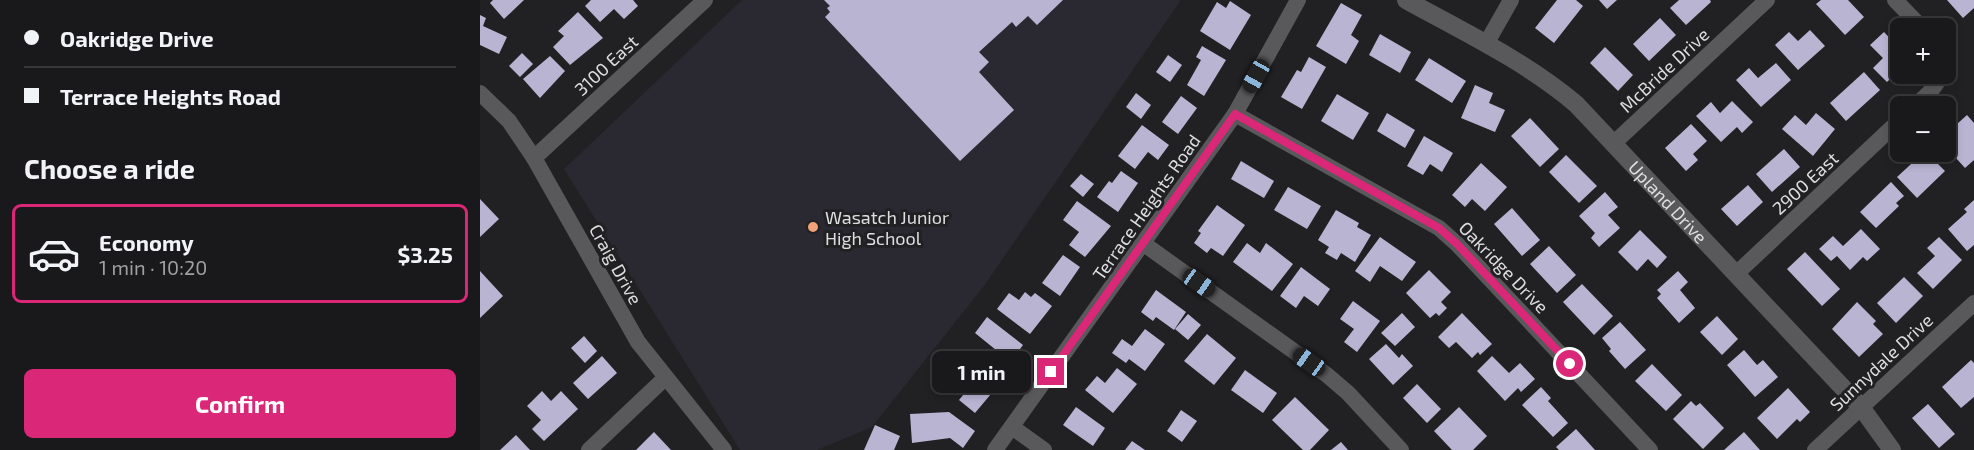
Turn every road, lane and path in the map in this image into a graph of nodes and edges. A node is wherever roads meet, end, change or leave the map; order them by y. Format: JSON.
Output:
{"nodes":[{"id":1,"x":705,"y":0,"type":"edge"},
{"id":2,"x":1298,"y":0,"type":"edge"},
{"id":3,"x":1406,"y":0,"type":"edge"},
{"id":4,"x":1511,"y":0,"type":"edge"},
{"id":5,"x":1767,"y":0,"type":"edge"},
{"id":6,"x":1895,"y":0,"type":"edge"},
{"id":7,"x":1912,"y":18,"type":"edge"},
{"id":8,"x":1486,"y":44,"type":"junction"},
{"id":9,"x":1936,"y":84,"type":"edge"},
{"id":10,"x":480,"y":93,"type":"edge"},
{"id":11,"x":1926,"y":96,"type":"edge"},
{"id":12,"x":1235,"y":114,"type":"junction"},
{"id":13,"x":1890,"y":129,"type":"edge"},
{"id":14,"x":1614,"y":143,"type":"junction"},
{"id":15,"x":534,"y":158,"type":"junction"},
{"id":16,"x":1144,"y":244,"type":"junction"},
{"id":17,"x":1736,"y":274,"type":"junction"},
{"id":18,"x":1974,"y":303,"type":"edge"},
{"id":19,"x":665,"y":378,"type":"junction"},
{"id":20,"x":1861,"y":407,"type":"junction"},
{"id":21,"x":1012,"y":427,"type":"junction"},
{"id":22,"x":589,"y":450,"type":"edge"},
{"id":23,"x":724,"y":450,"type":"edge"},
{"id":24,"x":995,"y":450,"type":"edge"},
{"id":25,"x":1044,"y":450,"type":"edge"},
{"id":26,"x":1401,"y":450,"type":"edge"},
{"id":27,"x":1650,"y":450,"type":"edge"},
{"id":28,"x":1815,"y":450,"type":"edge"},
{"id":29,"x":1892,"y":450,"type":"edge"}],
"edges":[{"from":1,"to":15,"type":"street","name":"3100 East"},
{"from":2,"to":12,"type":"street","name":"Terrace Heights Road"},
{"from":3,"to":8,"type":"street","name":"Upland Drive"},
{"from":4,"to":8,"type":"street"},
{"from":5,"to":14,"type":"street","name":"McBride Drive"},
{"from":6,"to":7,"type":"street"},
{"from":8,"to":14,"type":"street","name":"Upland Drive"},
{"from":9,"to":11,"type":"street"},
{"from":10,"to":15,"type":"street","name":"Craig Drive"},
{"from":12,"to":16,"type":"street","name":"Terrace Heights Road"},
{"from":12,"to":27,"type":"street","name":"Oakridge Drive"},
{"from":13,"to":17,"type":"street","name":"2900 East"},
{"from":14,"to":17,"type":"street","name":"Upland Drive"},
{"from":15,"to":19,"type":"street","name":"Craig Drive"},
{"from":16,"to":21,"type":"street","name":"Terrace Heights Road"},
{"from":16,"to":26,"type":"street"},
{"from":17,"to":20,"type":"street","name":"Upland Drive"},
{"from":18,"to":20,"type":"street","name":"Sunnydale Drive"},
{"from":19,"to":22,"type":"street"},
{"from":19,"to":23,"type":"street","name":"Craig Drive"},
{"from":20,"to":28,"type":"street","name":"Sunnydale Drive"},
{"from":20,"to":29,"type":"street","name":"Upland Drive"},
{"from":21,"to":24,"type":"street","name":"Terrace Heights Road"},
{"from":21,"to":25,"type":"street"}]}
